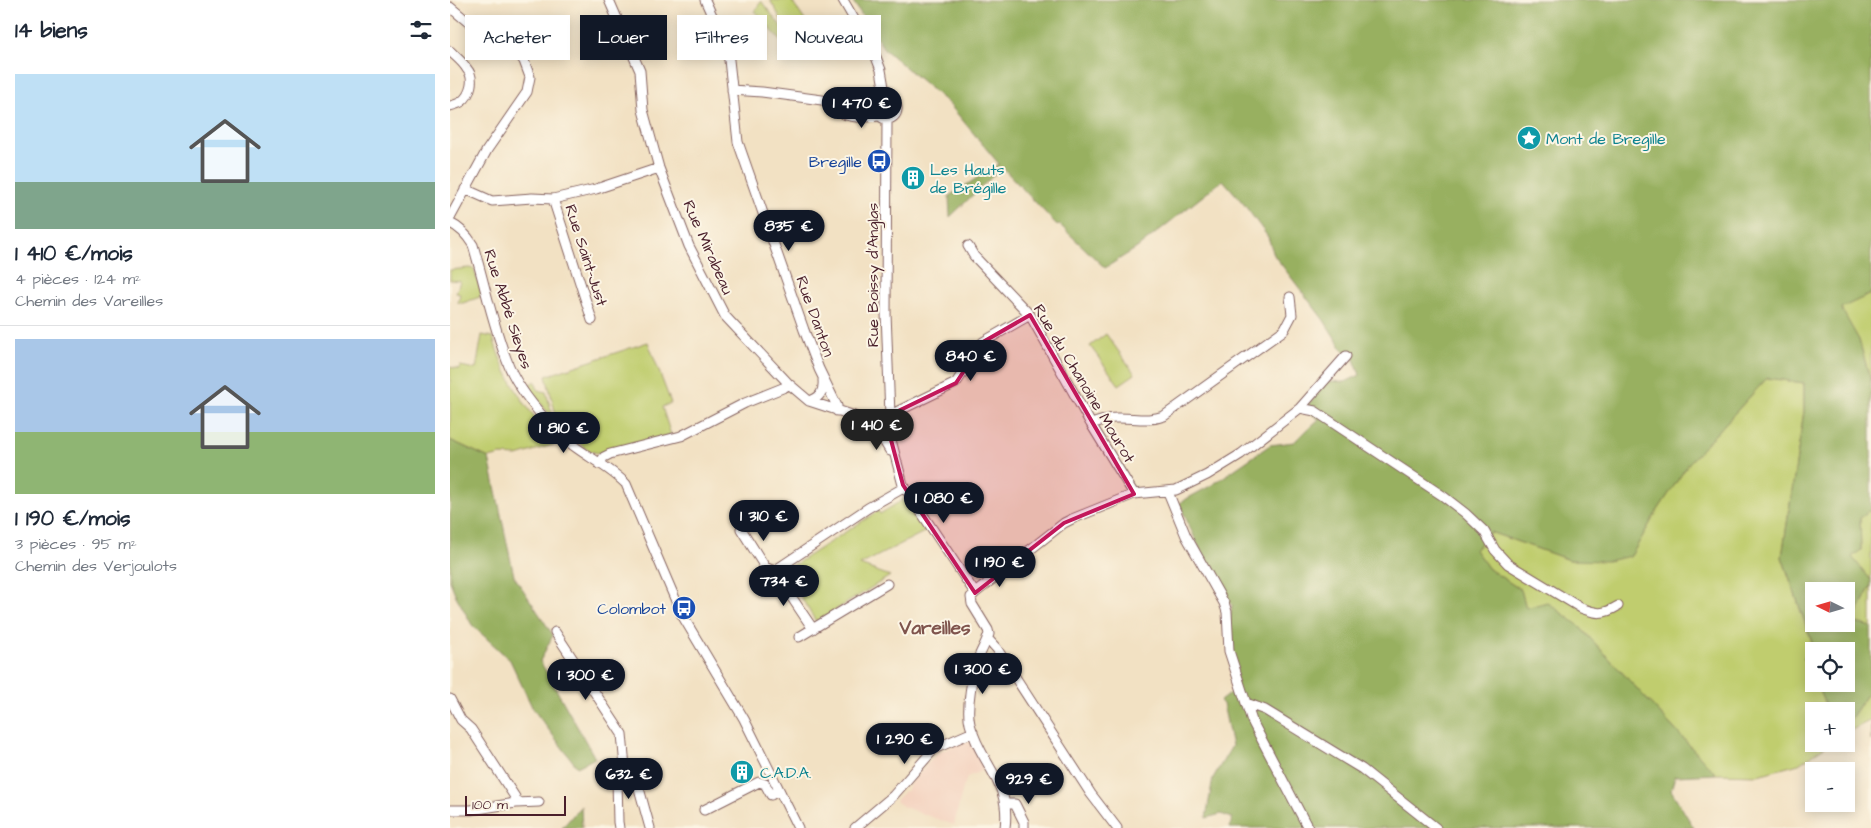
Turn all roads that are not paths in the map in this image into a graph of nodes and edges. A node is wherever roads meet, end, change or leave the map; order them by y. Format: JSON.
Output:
{"nodes":[{"id":1,"x":609,"y":0,"type":"edge"},
{"id":2,"x":705,"y":0,"type":"edge"},
{"id":3,"x":842,"y":0,"type":"edge"},
{"id":4,"x":450,"y":7,"type":"edge"},
{"id":5,"x":450,"y":51,"type":"edge"},
{"id":6,"x":732,"y":90,"type":"junction"},
{"id":7,"x":886,"y":99,"type":"junction"},
{"id":8,"x":450,"y":106,"type":"edge"},
{"id":9,"x":884,"y":118,"type":"junction"},
{"id":10,"x":659,"y":168,"type":"junction"},
{"id":11,"x":465,"y":189,"type":"junction"},
{"id":12,"x":553,"y":199,"type":"junction"},
{"id":13,"x":450,"y":218,"type":"edge"},
{"id":14,"x":450,"y":223,"type":"edge"},
{"id":15,"x":968,"y":246,"type":"dead end"},
{"id":16,"x":1290,"y":296,"type":"dead end"},
{"id":17,"x":1030,"y":316,"type":"junction"},
{"id":18,"x":592,"y":320,"type":"dead end"},
{"id":19,"x":1346,"y":356,"type":"dead end"},
{"id":20,"x":823,"y":380,"type":"junction"},
{"id":21,"x":789,"y":384,"type":"junction"},
{"id":22,"x":809,"y":401,"type":"junction"},
{"id":23,"x":1300,"y":408,"type":"junction"},
{"id":24,"x":837,"y":411,"type":"junction"},
{"id":25,"x":890,"y":415,"type":"junction"},
{"id":26,"x":1091,"y":424,"type":"junction"},
{"id":27,"x":882,"y":427,"type":"junction"},
{"id":28,"x":599,"y":464,"type":"junction"},
{"id":29,"x":905,"y":487,"type":"junction"},
{"id":30,"x":1168,"y":492,"type":"junction"},
{"id":31,"x":1134,"y":494,"type":"junction"},
{"id":32,"x":741,"y":529,"type":"dead end"},
{"id":33,"x":774,"y":571,"type":"junction"},
{"id":34,"x":887,"y":584,"type":"dead end"},
{"id":35,"x":975,"y":592,"type":"junction"},
{"id":36,"x":1618,"y":606,"type":"dead end"},
{"id":37,"x":812,"y":629,"type":"junction"},
{"id":38,"x":555,"y":632,"type":"dead end"},
{"id":39,"x":799,"y":637,"type":"dead end"},
{"id":40,"x":988,"y":638,"type":"junction"},
{"id":41,"x":450,"y":699,"type":"edge"},
{"id":42,"x":1246,"y":703,"type":"junction"},
{"id":43,"x":973,"y":732,"type":"junction"},
{"id":44,"x":625,"y":767,"type":"junction"},
{"id":45,"x":780,"y":790,"type":"junction"},
{"id":46,"x":539,"y":802,"type":"dead end"},
{"id":47,"x":516,"y":803,"type":"junction"},
{"id":48,"x":1006,"y":804,"type":"junction"},
{"id":49,"x":450,"y":810,"type":"edge"},
{"id":50,"x":704,"y":810,"type":"dead end"},
{"id":51,"x":619,"y":828,"type":"edge"},
{"id":52,"x":650,"y":828,"type":"edge"},
{"id":53,"x":798,"y":828,"type":"edge"},
{"id":54,"x":855,"y":828,"type":"edge"},
{"id":55,"x":1005,"y":828,"type":"edge"},
{"id":56,"x":1024,"y":828,"type":"edge"},
{"id":57,"x":1117,"y":828,"type":"edge"},
{"id":58,"x":1308,"y":828,"type":"edge"},
{"id":59,"x":1436,"y":828,"type":"edge"}],
"edges":[{"from":1,"to":10,"type":"street","name":"Rue Mirabeau"},
{"from":2,"to":6,"type":"street","name":"Rue Danton"},
{"from":3,"to":7,"type":"street"},
{"from":4,"to":11,"type":"street"},
{"from":5,"to":8,"type":"street"},
{"from":6,"to":9,"type":"street"},
{"from":6,"to":20,"type":"street","name":"Rue Danton"},
{"from":7,"to":9,"type":"street"},
{"from":7,"to":9,"type":"street"},
{"from":9,"to":25,"type":"street","name":"Rue Boissy d'Anglas"},
{"from":10,"to":12,"type":"street"},
{"from":10,"to":21,"type":"street","name":"Rue Mirabeau"},
{"from":11,"to":12,"type":"street"},
{"from":11,"to":13,"type":"street"},
{"from":12,"to":18,"type":"street","name":"Rue Saint-Just"},
{"from":14,"to":28,"type":"street","name":"Rue Abbé Sieyes"},
{"from":15,"to":17,"type":"street","name":"Rue du Chanoine Mourot"},
{"from":16,"to":26,"type":"street"},
{"from":17,"to":25,"type":"street"},
{"from":17,"to":26,"type":"street","name":"Rue du Chanoine Mourot"},
{"from":19,"to":23,"type":"street"},
{"from":20,"to":22,"type":"street","name":"Rue Danton"},
{"from":20,"to":24,"type":"street","name":"Rue Danton"},
{"from":21,"to":22,"type":"street","name":"Rue Mirabeau"},
{"from":21,"to":28,"type":"street"},
{"from":22,"to":24,"type":"street","name":"Rue Mirabeau"},
{"from":23,"to":30,"type":"street"},
{"from":23,"to":36,"type":"street"},
{"from":24,"to":27,"type":"street","name":"Rue Mirabeau"},
{"from":25,"to":27,"type":"street","name":"Rue Boissy d'Anglas"},
{"from":26,"to":31,"type":"street","name":"Rue du Chanoine Mourot"},
{"from":27,"to":29,"type":"street"},
{"from":28,"to":45,"type":"street","name":"Rue Abbé Sieyes"},
{"from":29,"to":33,"type":"street"},
{"from":29,"to":35,"type":"street"},
{"from":30,"to":31,"type":"street"},
{"from":30,"to":42,"type":"street"},
{"from":31,"to":35,"type":"street"},
{"from":32,"to":33,"type":"street"},
{"from":33,"to":37,"type":"street"},
{"from":34,"to":37,"type":"street"},
{"from":35,"to":40,"type":"street"},
{"from":37,"to":39,"type":"street"},
{"from":38,"to":44,"type":"street"},
{"from":40,"to":43,"type":"street"},
{"from":40,"to":57,"type":"street"},
{"from":41,"to":47,"type":"street"},
{"from":42,"to":58,"type":"street"},
{"from":42,"to":59,"type":"street"},
{"from":43,"to":48,"type":"street"},
{"from":43,"to":54,"type":"street"},
{"from":44,"to":51,"type":"street"},
{"from":44,"to":52,"type":"street"},
{"from":45,"to":50,"type":"street"},
{"from":45,"to":53,"type":"street","name":"Rue Abbé Sieyes"},
{"from":46,"to":47,"type":"street"},
{"from":47,"to":49,"type":"street"},
{"from":48,"to":55,"type":"street"},
{"from":48,"to":56,"type":"street"}]}
